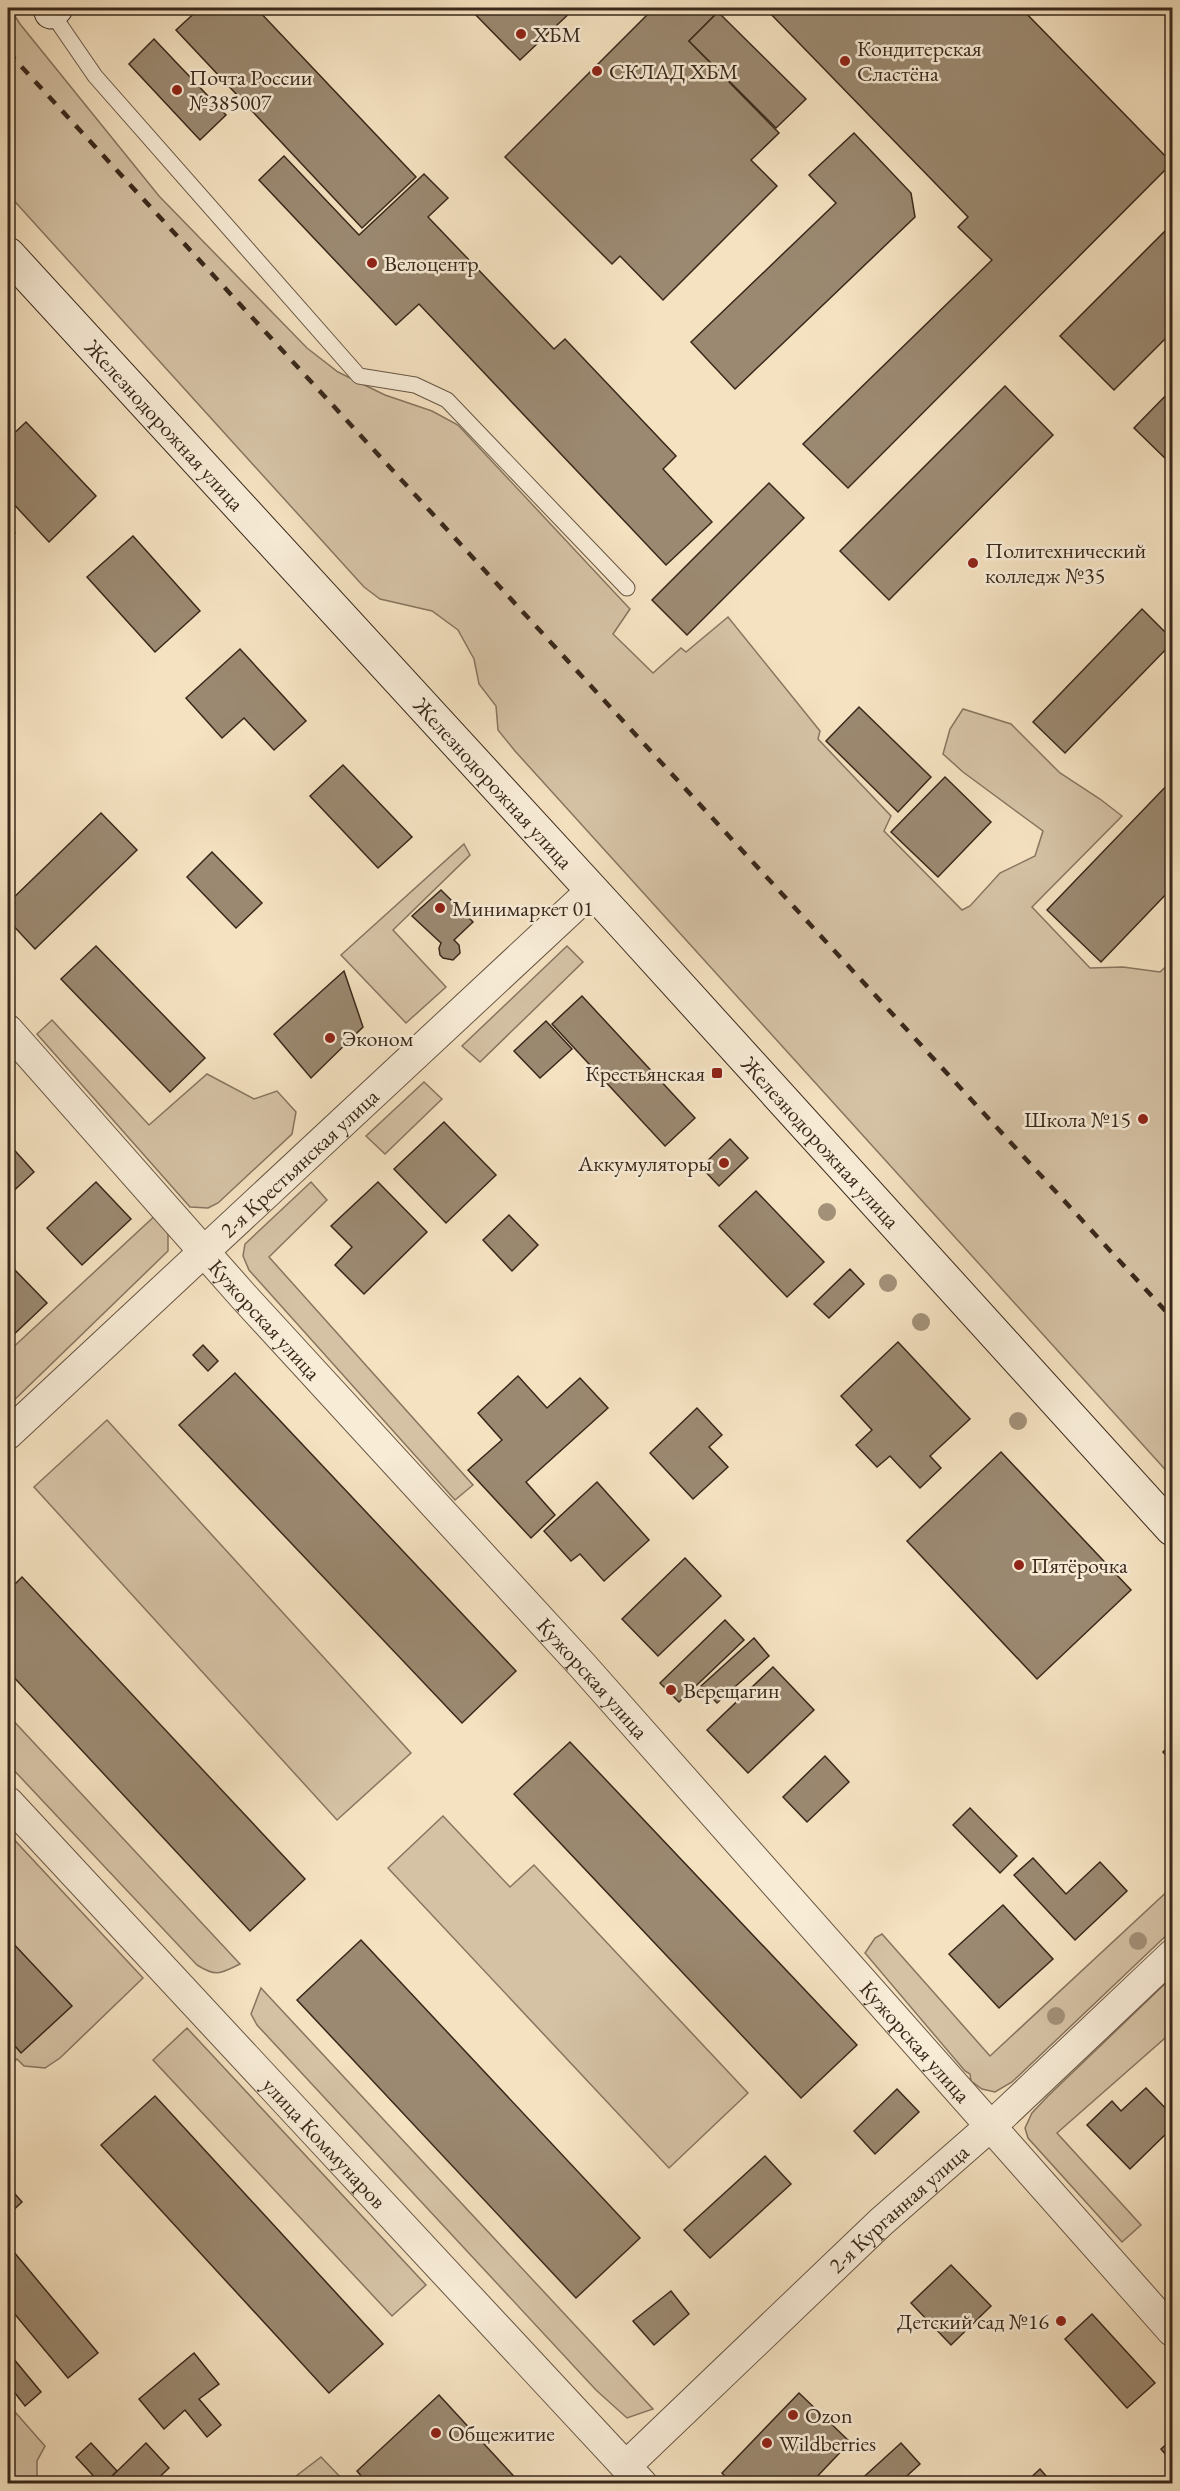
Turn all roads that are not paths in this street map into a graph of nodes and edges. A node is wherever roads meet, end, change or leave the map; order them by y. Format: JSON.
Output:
{"nodes":[{"id":1,"x":53,"y":10,"type":"edge"},
{"id":2,"x":8,"y":254,"type":"edge"},
{"id":3,"x":627,"y":588,"type":"dead end"},
{"id":4,"x":591,"y":891,"type":"junction"},
{"id":5,"x":8,"y":1030,"type":"edge"},
{"id":6,"x":205,"y":1250,"type":"junction"},
{"id":7,"x":8,"y":1434,"type":"edge"},
{"id":8,"x":1173,"y":1529,"type":"edge"},
{"id":9,"x":8,"y":1802,"type":"edge"},
{"id":10,"x":1173,"y":1955,"type":"edge"},
{"id":11,"x":991,"y":2126,"type":"junction"},
{"id":12,"x":1173,"y":2331,"type":"edge"},
{"id":13,"x":634,"y":2475,"type":"edge"}],
"edges":[{"from":1,"to":3,"type":"lane"},
{"from":2,"to":4,"type":"main road","name":"Железнодорожная улица"},
{"from":4,"to":6,"type":"street","name":"2-я Крестьянская улица"},
{"from":4,"to":8,"type":"main road","name":"Железнодорожная улица"},
{"from":5,"to":6,"type":"street","name":"Кужорская улица"},
{"from":6,"to":7,"type":"street","name":"2-я Крестьянская улица"},
{"from":6,"to":11,"type":"street","name":"Кужорская улица"},
{"from":9,"to":13,"type":"street","name":"улица Коммунаров"},
{"from":10,"to":11,"type":"street","name":"2-я Курганная улица"},
{"from":11,"to":12,"type":"street","name":"Кужорская улица"},
{"from":11,"to":13,"type":"street","name":"2-я Курганная улица"}]}
